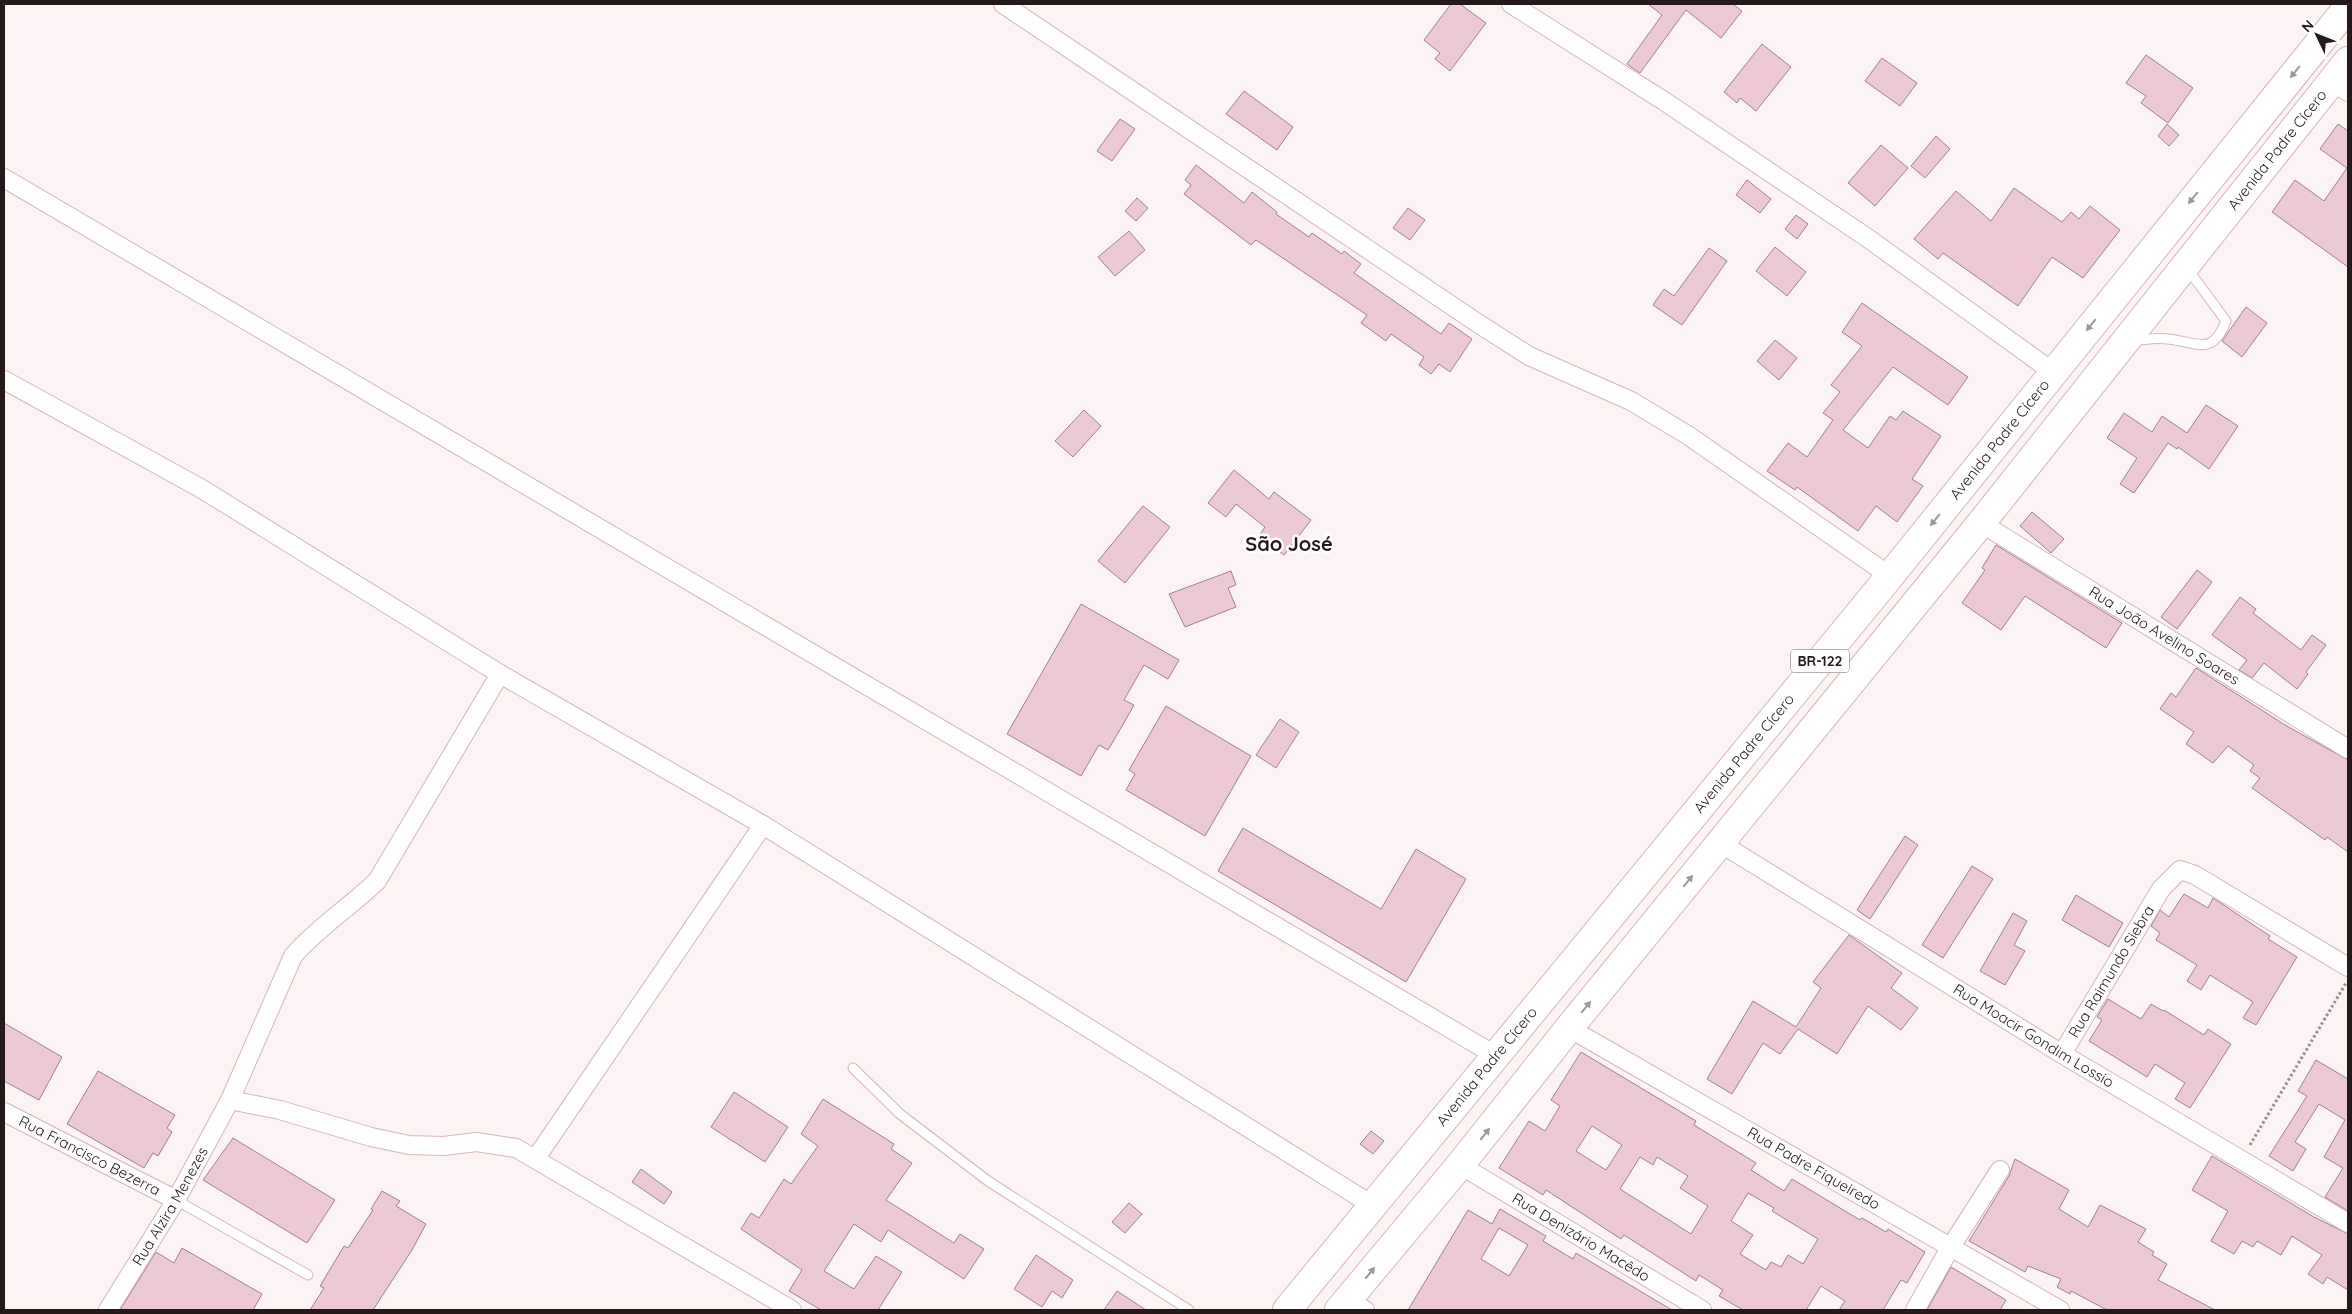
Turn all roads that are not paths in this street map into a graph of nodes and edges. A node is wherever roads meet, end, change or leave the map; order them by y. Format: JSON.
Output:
{"nodes":[{"id":1,"x":1003,"y":4,"type":"edge"},
{"id":2,"x":1512,"y":4,"type":"edge"},
{"id":3,"x":2348,"y":7,"type":"edge"},
{"id":4,"x":2343,"y":78,"type":"edge"},
{"id":5,"x":4,"y":178,"type":"edge"},
{"id":6,"x":2186,"y":266,"type":"junction"},
{"id":7,"x":2125,"y":342,"type":"junction"},
{"id":8,"x":2053,"y":372,"type":"junction"},
{"id":9,"x":4,"y":380,"type":"edge"},
{"id":10,"x":1981,"y":523,"type":"junction"},
{"id":11,"x":1890,"y":576,"type":"junction"},
{"id":12,"x":500,"y":674,"type":"junction"},
{"id":13,"x":2348,"y":749,"type":"edge"},
{"id":14,"x":763,"y":825,"type":"junction"},
{"id":15,"x":1720,"y":843,"type":"junction"},
{"id":16,"x":2348,"y":967,"type":"edge"},
{"id":17,"x":1569,"y":1028,"type":"junction"},
{"id":18,"x":2062,"y":1054,"type":"junction"},
{"id":19,"x":1495,"y":1056,"type":"junction"},
{"id":20,"x":853,"y":1068,"type":"dead end"},
{"id":21,"x":230,"y":1100,"type":"junction"},
{"id":22,"x":4,"y":1112,"type":"edge"},
{"id":23,"x":536,"y":1158,"type":"junction"},
{"id":24,"x":1460,"y":1164,"type":"junction"},
{"id":25,"x":2000,"y":1170,"type":"dead end"},
{"id":26,"x":176,"y":1200,"type":"junction"},
{"id":27,"x":1372,"y":1205,"type":"junction"},
{"id":28,"x":2348,"y":1223,"type":"edge"},
{"id":29,"x":1950,"y":1248,"type":"junction"},
{"id":30,"x":308,"y":1275,"type":"dead end"},
{"id":31,"x":1350,"y":1307,"type":"edge"},
{"id":32,"x":108,"y":1310,"type":"edge"},
{"id":33,"x":792,"y":1310,"type":"edge"},
{"id":34,"x":1189,"y":1310,"type":"edge"},
{"id":35,"x":1288,"y":1310,"type":"edge"},
{"id":36,"x":1702,"y":1310,"type":"edge"},
{"id":37,"x":1915,"y":1310,"type":"edge"},
{"id":38,"x":2060,"y":1310,"type":"edge"}],
"edges":[{"from":1,"to":11,"type":"street"},
{"from":2,"to":8,"type":"street"},
{"from":3,"to":8,"type":"highway","name":"Avenida Padre Cícero","number":"BR-122","one_way":true},
{"from":4,"to":6,"type":"highway","name":"Avenida Padre Cícero","number":"BR-122"},
{"from":5,"to":19,"type":"street"},
{"from":6,"to":7,"type":"highway","name":"Avenida Padre Cícero","number":"BR-122"},
{"from":6,"to":7,"type":"lane"},
{"from":7,"to":10,"type":"highway","name":"Avenida Padre Cícero","number":"BR-122"},
{"from":8,"to":11,"type":"highway","name":"Avenida Padre Cícero","number":"BR-122","one_way":true},
{"from":9,"to":12,"type":"street"},
{"from":10,"to":13,"type":"street","name":"Rua João Avelino Soares"},
{"from":10,"to":15,"type":"highway","name":"Avenida Padre Cícero","number":"BR-122"},
{"from":11,"to":19,"type":"highway","name":"Avenida Padre Cícero","number":"BR-122"},
{"from":12,"to":14,"type":"street"},
{"from":12,"to":21,"type":"street","name":"Rua Alzira Menezes"},
{"from":14,"to":23,"type":"street"},
{"from":14,"to":27,"type":"street"},
{"from":17,"to":15,"type":"highway","name":"Avenida Padre Cícero","number":"BR-122","one_way":true},
{"from":15,"to":18,"type":"street","name":"Rua Moacir Gondim Lossio"},
{"from":16,"to":18,"type":"street","name":"Rua Raimundo Siebra"},
{"from":24,"to":17,"type":"highway","name":"Avenida Padre Cícero","number":"BR-122","one_way":true},
{"from":17,"to":29,"type":"street","name":"Rua Padre Fiqueiredo"},
{"from":18,"to":28,"type":"street","name":"Rua Moacir Gondim Lossio"},
{"from":19,"to":27,"type":"highway","name":"Avenida Padre Cícero","number":"BR-122"},
{"from":20,"to":34,"type":"lane"},
{"from":21,"to":23,"type":"street"},
{"from":21,"to":26,"type":"street","name":"Rua Alzira Menezes"},
{"from":22,"to":26,"type":"street","name":"Rua Francisco Bezerra"},
{"from":23,"to":33,"type":"street"},
{"from":31,"to":24,"type":"highway","name":"Avenida Padre Cícero","number":"BR-122","one_way":true},
{"from":24,"to":36,"type":"street","name":"Rua Denizário Macêdo"},
{"from":25,"to":29,"type":"street"},
{"from":26,"to":30,"type":"lane"},
{"from":26,"to":32,"type":"street","name":"Rua Alzira Menezes"},
{"from":27,"to":35,"type":"highway","name":"Avenida Padre Cícero","number":"BR-122"},
{"from":29,"to":37,"type":"street"},
{"from":29,"to":38,"type":"street","name":"Rua Padre Fiqueiredo"}]}
